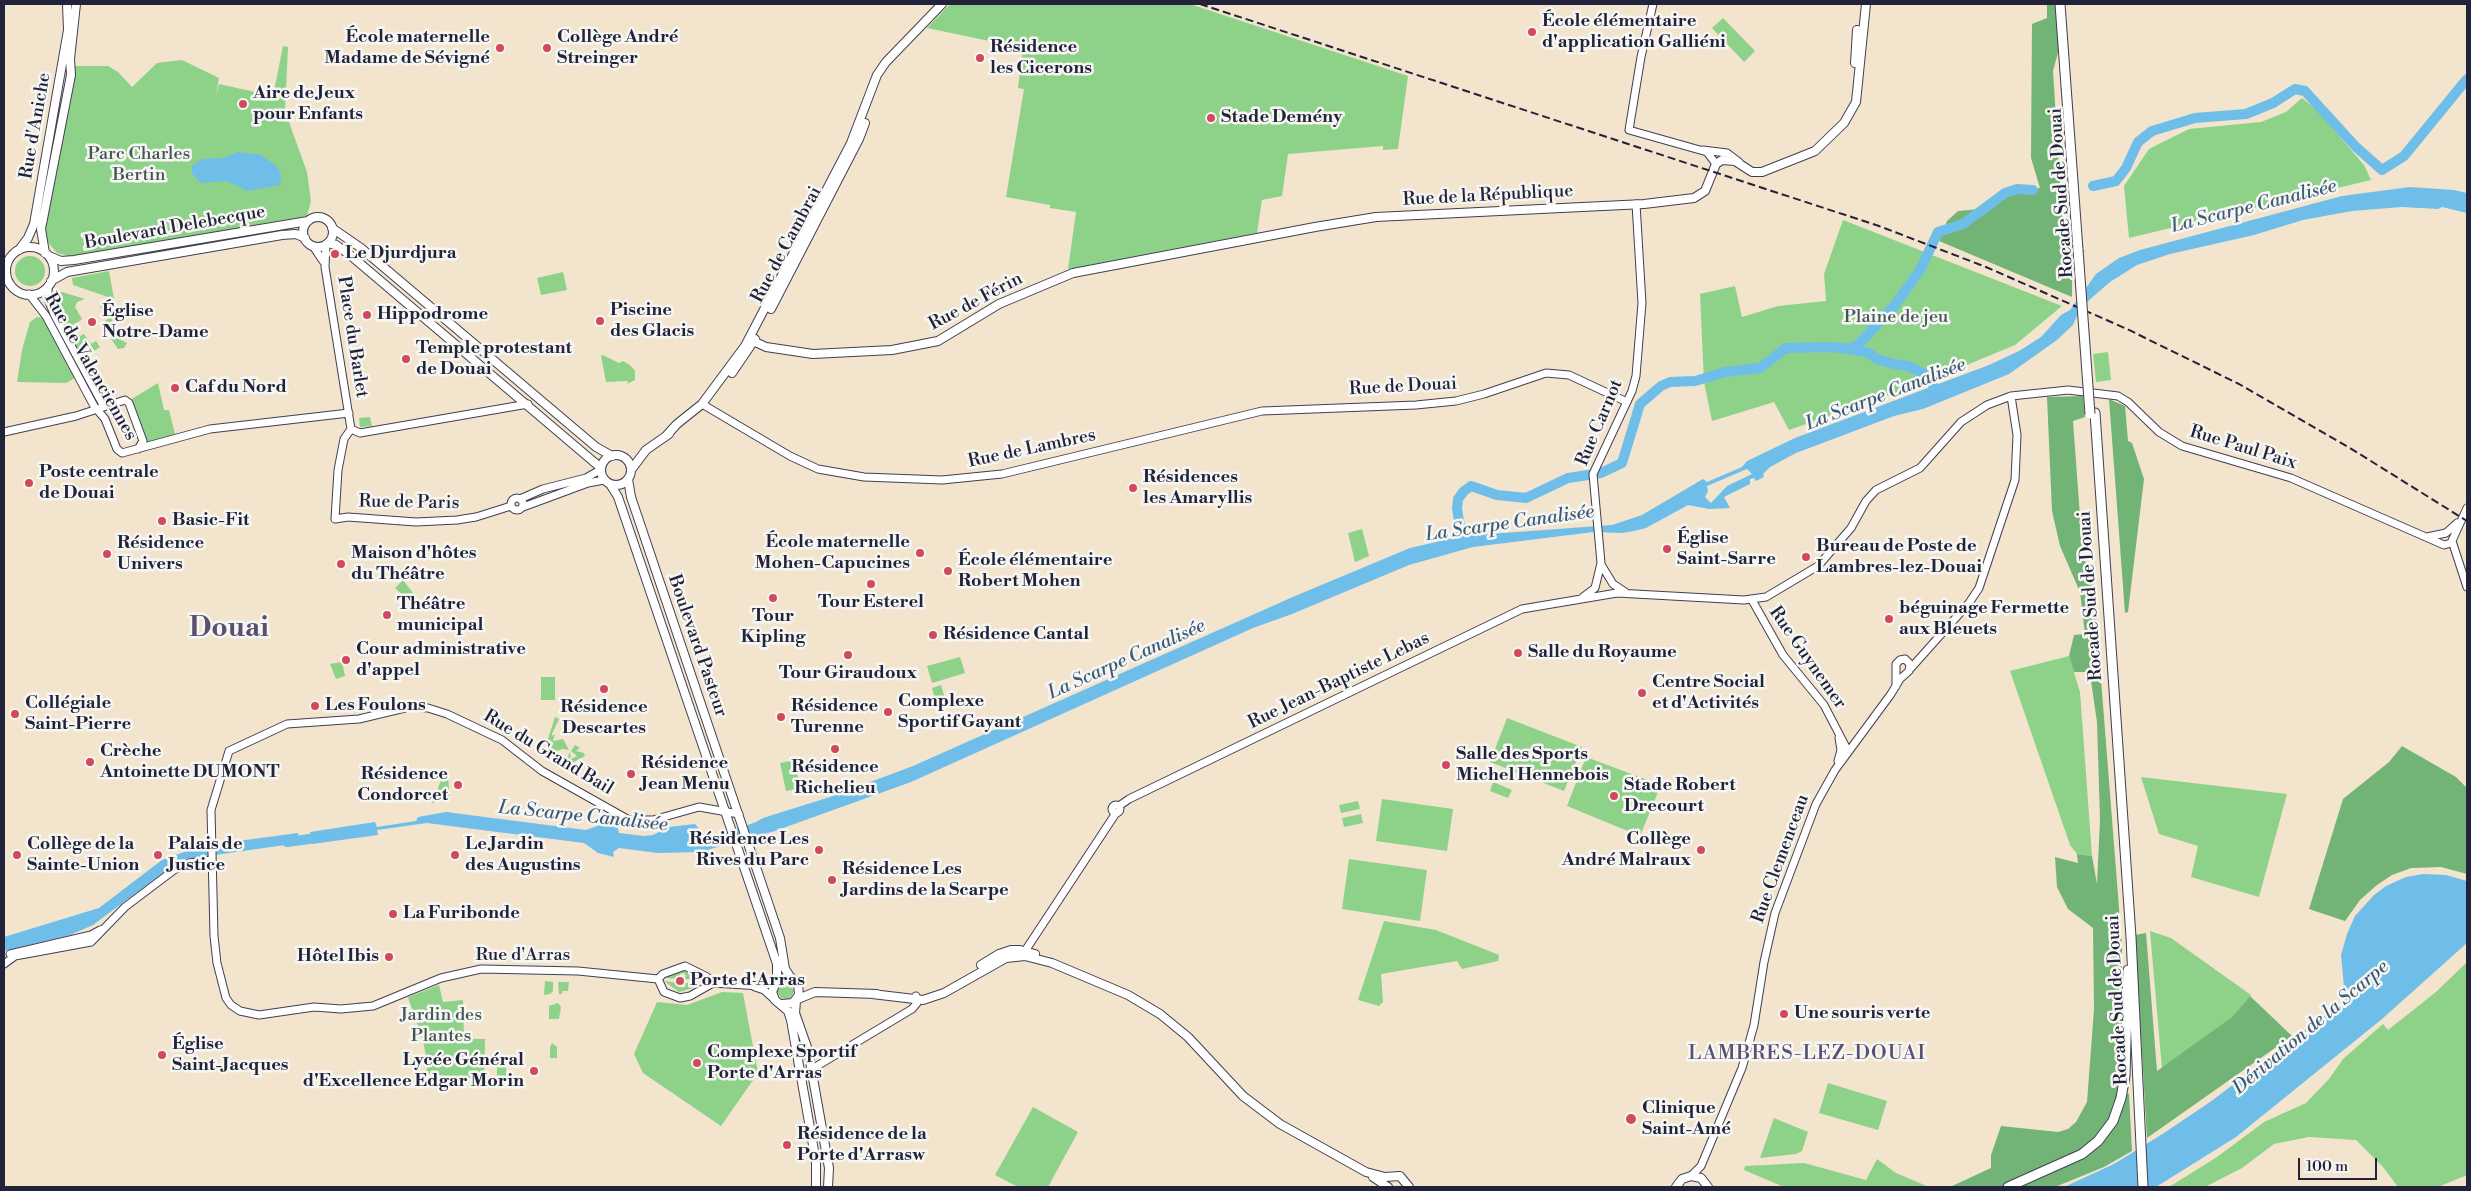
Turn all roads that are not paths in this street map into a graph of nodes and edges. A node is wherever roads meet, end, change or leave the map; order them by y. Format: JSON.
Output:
{"nodes":[{"id":1,"x":67,"y":4,"type":"edge"},
{"id":2,"x":76,"y":4,"type":"edge"},
{"id":3,"x":942,"y":4,"type":"edge"},
{"id":4,"x":1653,"y":4,"type":"edge"},
{"id":5,"x":2060,"y":4,"type":"edge"},
{"id":6,"x":2064,"y":4,"type":"edge"},
{"id":7,"x":1857,"y":85,"type":"junction"},
{"id":8,"x":1698,"y":150,"type":"junction"},
{"id":9,"x":1716,"y":164,"type":"junction"},
{"id":10,"x":1746,"y":170,"type":"junction"},
{"id":11,"x":1636,"y":204,"type":"junction"},
{"id":12,"x":308,"y":221,"type":"junction"},
{"id":13,"x":332,"y":228,"type":"junction"},
{"id":14,"x":305,"y":238,"type":"junction"},
{"id":15,"x":1244,"y":241,"type":"joint"},
{"id":16,"x":327,"y":243,"type":"junction"},
{"id":17,"x":313,"y":246,"type":"junction"},
{"id":18,"x":19,"y":250,"type":"junction"},
{"id":19,"x":2080,"y":250,"type":"junction"},
{"id":20,"x":47,"y":254,"type":"junction"},
{"id":21,"x":5,"y":267,"type":"edge"},
{"id":22,"x":325,"y":267,"type":"junction"},
{"id":23,"x":7,"y":284,"type":"edge"},
{"id":24,"x":49,"y":284,"type":"junction"},
{"id":25,"x":30,"y":294,"type":"junction"},
{"id":26,"x":751,"y":341,"type":"junction"},
{"id":27,"x":2011,"y":396,"type":"junction"},
{"id":28,"x":1626,"y":402,"type":"junction"},
{"id":29,"x":528,"y":404,"type":"junction"},
{"id":30,"x":107,"y":405,"type":"junction"},
{"id":31,"x":704,"y":406,"type":"junction"},
{"id":32,"x":96,"y":410,"type":"junction"},
{"id":33,"x":1262,"y":411,"type":"joint"},
{"id":34,"x":349,"y":412,"type":"junction"},
{"id":35,"x":76,"y":416,"type":"junction"},
{"id":36,"x":108,"y":426,"type":"junction"},
{"id":37,"x":351,"y":429,"type":"junction"},
{"id":38,"x":6,"y":431,"type":"edge"},
{"id":39,"x":143,"y":440,"type":"junction"},
{"id":40,"x":155,"y":444,"type":"junction"},
{"id":41,"x":138,"y":450,"type":"junction"},
{"id":42,"x":646,"y":450,"type":"junction"},
{"id":43,"x":125,"y":454,"type":"joint"},
{"id":44,"x":612,"y":456,"type":"junction"},
{"id":45,"x":623,"y":457,"type":"junction"},
{"id":46,"x":600,"y":469,"type":"junction"},
{"id":47,"x":631,"y":470,"type":"junction"},
{"id":48,"x":628,"y":479,"type":"junction"},
{"id":49,"x":607,"y":482,"type":"junction"},
{"id":50,"x":520,"y":498,"type":"junction"},
{"id":51,"x":512,"y":506,"type":"junction"},
{"id":52,"x":523,"y":506,"type":"junction"},
{"id":53,"x":2467,"y":508,"type":"edge"},
{"id":54,"x":2461,"y":518,"type":"junction"},
{"id":55,"x":2444,"y":534,"type":"junction"},
{"id":56,"x":2420,"y":535,"type":"junction"},
{"id":57,"x":2452,"y":540,"type":"junction"},
{"id":58,"x":2444,"y":545,"type":"junction"},
{"id":59,"x":2458,"y":557,"type":"junction"},
{"id":60,"x":1601,"y":563,"type":"junction"},
{"id":61,"x":1598,"y":580,"type":"junction"},
{"id":62,"x":1610,"y":582,"type":"junction"},
{"id":63,"x":2467,"y":586,"type":"edge"},
{"id":64,"x":1595,"y":588,"type":"junction"},
{"id":65,"x":1609,"y":594,"type":"junction"},
{"id":66,"x":1632,"y":594,"type":"junction"},
{"id":67,"x":1601,"y":596,"type":"junction"},
{"id":68,"x":1578,"y":599,"type":"junction"},
{"id":69,"x":1752,"y":600,"type":"junction"},
{"id":70,"x":1927,"y":650,"type":"junction"},
{"id":71,"x":1906,"y":660,"type":"junction"},
{"id":72,"x":1896,"y":669,"type":"junction"},
{"id":73,"x":1908,"y":671,"type":"junction"},
{"id":74,"x":1896,"y":686,"type":"junction"},
{"id":75,"x":1840,"y":739,"type":"junction"},
{"id":76,"x":1856,"y":741,"type":"junction"},
{"id":77,"x":1848,"y":752,"type":"junction"},
{"id":78,"x":1835,"y":770,"type":"junction"},
{"id":79,"x":725,"y":813,"type":"junction"},
{"id":80,"x":740,"y":818,"type":"junction"},
{"id":81,"x":212,"y":858,"type":"junction"},
{"id":82,"x":2129,"y":936,"type":"junction"},
{"id":83,"x":1025,"y":954,"type":"junction"},
{"id":84,"x":2128,"y":962,"type":"junction"},
{"id":85,"x":4,"y":964,"type":"edge"},
{"id":86,"x":792,"y":978,"type":"junction"},
{"id":87,"x":658,"y":979,"type":"junction"},
{"id":88,"x":776,"y":981,"type":"junction"},
{"id":89,"x":712,"y":983,"type":"junction"},
{"id":90,"x":798,"y":984,"type":"junction"},
{"id":91,"x":750,"y":986,"type":"junction"},
{"id":92,"x":834,"y":992,"type":"junction"},
{"id":93,"x":916,"y":998,"type":"junction"},
{"id":94,"x":797,"y":1000,"type":"junction"},
{"id":95,"x":778,"y":1002,"type":"junction"},
{"id":96,"x":812,"y":1069,"type":"junction"},
{"id":97,"x":2139,"y":1138,"type":"junction"},
{"id":98,"x":1708,"y":1146,"type":"junction"},
{"id":99,"x":1356,"y":1167,"type":"junction"},
{"id":100,"x":1691,"y":1176,"type":"junction"},
{"id":101,"x":1392,"y":1177,"type":"junction"},
{"id":102,"x":1706,"y":1184,"type":"edge"},
{"id":103,"x":1406,"y":1185,"type":"edge"},
{"id":104,"x":816,"y":1187,"type":"edge"},
{"id":105,"x":828,"y":1187,"type":"edge"},
{"id":106,"x":1388,"y":1187,"type":"edge"},
{"id":107,"x":1676,"y":1187,"type":"edge"},
{"id":108,"x":2008,"y":1187,"type":"edge"},
{"id":109,"x":2138,"y":1187,"type":"edge"},
{"id":110,"x":2143,"y":1187,"type":"edge"}],
"edges":[{"from":1,"to":18,"type":"main road","name":"Rue d'Aniche"},
{"from":2,"to":20,"type":"main road","name":"Rue d'Aniche"},
{"from":3,"to":26,"type":"main road","name":"Rue de Cambrai"},
{"from":4,"to":8,"type":"street"},
{"from":5,"to":19,"type":"highway","name":"Rocade Sud de Douai"},
{"from":6,"to":19,"type":"highway","name":"Rocade Sud de Douai"},
{"from":7,"to":7,"type":"main road"},
{"from":7,"to":10,"type":"main road"},
{"from":8,"to":9,"type":"street"},
{"from":8,"to":10,"type":"street"},
{"from":9,"to":10,"type":"main road"},
{"from":9,"to":11,"type":"main road","name":"Rue de la République"},
{"from":11,"to":15,"type":"main road","name":"Rue de la République"},
{"from":11,"to":28,"type":"street","name":"Rue Carnot"},
{"from":12,"to":13,"type":"main road"},
{"from":12,"to":14,"type":"main road"},
{"from":12,"to":20,"type":"main road","name":"Boulevard Delebecque"},
{"from":13,"to":16,"type":"main road"},
{"from":13,"to":44,"type":"main road"},
{"from":14,"to":17,"type":"main road"},
{"from":14,"to":24,"type":"main road","name":"Boulevard Delebecque"},
{"from":15,"to":26,"type":"main road","name":"Rue de Férin"},
{"from":16,"to":17,"type":"main road"},
{"from":16,"to":22,"type":"street","name":"Place du Barlet"},
{"from":16,"to":29,"type":"main road"},
{"from":17,"to":22,"type":"street","name":"Place du Barlet"},
{"from":18,"to":20,"type":"main road"},
{"from":18,"to":21,"type":"main road"},
{"from":19,"to":82,"type":"highway","name":"Rocade Sud de Douai"},
{"from":20,"to":24,"type":"main road"},
{"from":21,"to":23,"type":"main road"},
{"from":22,"to":34,"type":"street","name":"Place du Barlet"},
{"from":23,"to":25,"type":"main road"},
{"from":24,"to":25,"type":"main road"},
{"from":24,"to":30,"type":"street","name":"Rue de Valenciennes"},
{"from":25,"to":32,"type":"street","name":"Rue de Valenciennes"},
{"from":26,"to":31,"type":"main road","name":"Rue de Cambrai"},
{"from":27,"to":56,"type":"street","name":"Rue Paul Paix"},
{"from":27,"to":69,"type":"street","name":"Rue Paul Paix"},
{"from":27,"to":70,"type":"street","name":"Rue Clemenceau"},
{"from":28,"to":33,"type":"street","name":"Rue de Douai"},
{"from":28,"to":60,"type":"street","name":"Rue Carnot"},
{"from":29,"to":37,"type":"street"},
{"from":29,"to":46,"type":"main road"},
{"from":30,"to":32,"type":"street"},
{"from":30,"to":39,"type":"street"},
{"from":31,"to":33,"type":"street","name":"Rue de Lambres"},
{"from":31,"to":42,"type":"main road","name":"Rue de Cambrai"},
{"from":32,"to":35,"type":"street"},
{"from":32,"to":36,"type":"street","name":"Rue de Valenciennes"},
{"from":34,"to":37,"type":"street","name":"Place du Barlet"},
{"from":34,"to":40,"type":"street","name":"Place du Barlet"},
{"from":35,"to":36,"type":"street"},
{"from":35,"to":38,"type":"street"},
{"from":36,"to":43,"type":"street","name":"Rue de Valenciennes"},
{"from":37,"to":51,"type":"street","name":"Rue de Paris"},
{"from":39,"to":40,"type":"street"},
{"from":39,"to":41,"type":"street"},
{"from":40,"to":41,"type":"street","name":"Place du Barlet"},
{"from":41,"to":43,"type":"street","name":"Place du Barlet"},
{"from":42,"to":45,"type":"main road","name":"Rue de Cambrai"},
{"from":42,"to":47,"type":"main road","name":"Rue de Cambrai"},
{"from":44,"to":45,"type":"main road"},
{"from":44,"to":46,"type":"main road"},
{"from":45,"to":47,"type":"main road"},
{"from":46,"to":49,"type":"main road"},
{"from":46,"to":50,"type":"street"},
{"from":47,"to":48,"type":"main road"},
{"from":48,"to":49,"type":"main road"},
{"from":48,"to":80,"type":"main road","name":"Boulevard Pasteur"},
{"from":49,"to":52,"type":"street"},
{"from":49,"to":79,"type":"main road","name":"Boulevard Pasteur"},
{"from":50,"to":51,"type":"street"},
{"from":50,"to":52,"type":"street"},
{"from":51,"to":52,"type":"street"},
{"from":53,"to":54,"type":"street"},
{"from":54,"to":55,"type":"street"},
{"from":54,"to":57,"type":"street"},
{"from":55,"to":56,"type":"street","name":"Rue Paul Paix"},
{"from":55,"to":57,"type":"street"},
{"from":55,"to":58,"type":"street"},
{"from":56,"to":58,"type":"street","name":"Rue Paul Paix"},
{"from":57,"to":58,"type":"street"},
{"from":57,"to":59,"type":"street"},
{"from":58,"to":59,"type":"street"},
{"from":59,"to":63,"type":"street"},
{"from":60,"to":61,"type":"street","name":"Rue Carnot"},
{"from":60,"to":62,"type":"street","name":"Rue Carnot"},
{"from":61,"to":62,"type":"street"},
{"from":61,"to":64,"type":"street","name":"Rue Carnot"},
{"from":62,"to":65,"type":"street"},
{"from":62,"to":66,"type":"street"},
{"from":64,"to":67,"type":"street"},
{"from":64,"to":68,"type":"street","name":"Rue Jean-Baptiste Lebas"},
{"from":65,"to":66,"type":"street","name":"Rue Jean-Baptiste Lebas"},
{"from":65,"to":67,"type":"street","name":"Rue Jean-Baptiste Lebas"},
{"from":66,"to":69,"type":"street","name":"Rue Jean-Baptiste Lebas"},
{"from":67,"to":68,"type":"street","name":"Rue Jean-Baptiste Lebas"},
{"from":68,"to":83,"type":"street","name":"Rue Jean-Baptiste Lebas"},
{"from":69,"to":75,"type":"street","name":"Rue Guynemer"},
{"from":70,"to":71,"type":"street"},
{"from":70,"to":73,"type":"street","name":"Rue Clemenceau"},
{"from":71,"to":72,"type":"street"},
{"from":71,"to":73,"type":"street"},
{"from":72,"to":73,"type":"street"},
{"from":72,"to":74,"type":"street"},
{"from":73,"to":74,"type":"street","name":"Rue Clemenceau"},
{"from":74,"to":76,"type":"street","name":"Rue Clemenceau"},
{"from":75,"to":76,"type":"street"},
{"from":75,"to":77,"type":"street","name":"Rue Guynemer"},
{"from":75,"to":78,"type":"street"},
{"from":76,"to":77,"type":"street","name":"Rue Clemenceau"},
{"from":77,"to":78,"type":"street","name":"Rue Clemenceau"},
{"from":78,"to":98,"type":"street","name":"Rue Clemenceau"},
{"from":79,"to":80,"type":"street","name":"Rue du Grand Bail"},
{"from":79,"to":81,"type":"street","name":"Rue du Grand Bail"},
{"from":79,"to":88,"type":"main road","name":"Boulevard Pasteur"},
{"from":80,"to":86,"type":"main road","name":"Boulevard Pasteur"},
{"from":81,"to":85,"type":"street"},
{"from":81,"to":87,"type":"street","name":"Rue d'Arras"},
{"from":82,"to":84,"type":"highway","name":"Rocade Sud de Douai"},
{"from":82,"to":97,"type":"highway","name":"Rocade Sud de Douai"},
{"from":83,"to":93,"type":"main road"},
{"from":83,"to":99,"type":"main road"},
{"from":84,"to":97,"type":"highway","name":"Rocade Sud de Douai"},
{"from":84,"to":108,"type":"highway"},
{"from":86,"to":88,"type":"main road"},
{"from":86,"to":90,"type":"main road"},
{"from":87,"to":89,"type":"street"},
{"from":87,"to":89,"type":"street"},
{"from":88,"to":91,"type":"street"},
{"from":88,"to":95,"type":"main road"},
{"from":89,"to":91,"type":"street"},
{"from":90,"to":92,"type":"main road"},
{"from":90,"to":94,"type":"main road"},
{"from":91,"to":95,"type":"street"},
{"from":92,"to":93,"type":"main road"},
{"from":92,"to":94,"type":"main road"},
{"from":93,"to":96,"type":"street"},
{"from":94,"to":95,"type":"main road"},
{"from":94,"to":96,"type":"main road"},
{"from":95,"to":104,"type":"main road"},
{"from":96,"to":105,"type":"main road"},
{"from":97,"to":109,"type":"highway","name":"Rocade Sud de Douai"},
{"from":97,"to":110,"type":"highway","name":"Rocade Sud de Douai"},
{"from":98,"to":100,"type":"street","name":"Rue Clemenceau"},
{"from":98,"to":102,"type":"street","name":"Rue Clemenceau"},
{"from":99,"to":101,"type":"main road"},
{"from":99,"to":106,"type":"main road"},
{"from":100,"to":102,"type":"main road"},
{"from":100,"to":107,"type":"main road"},
{"from":101,"to":103,"type":"main road"},
{"from":101,"to":106,"type":"main road"}]}
